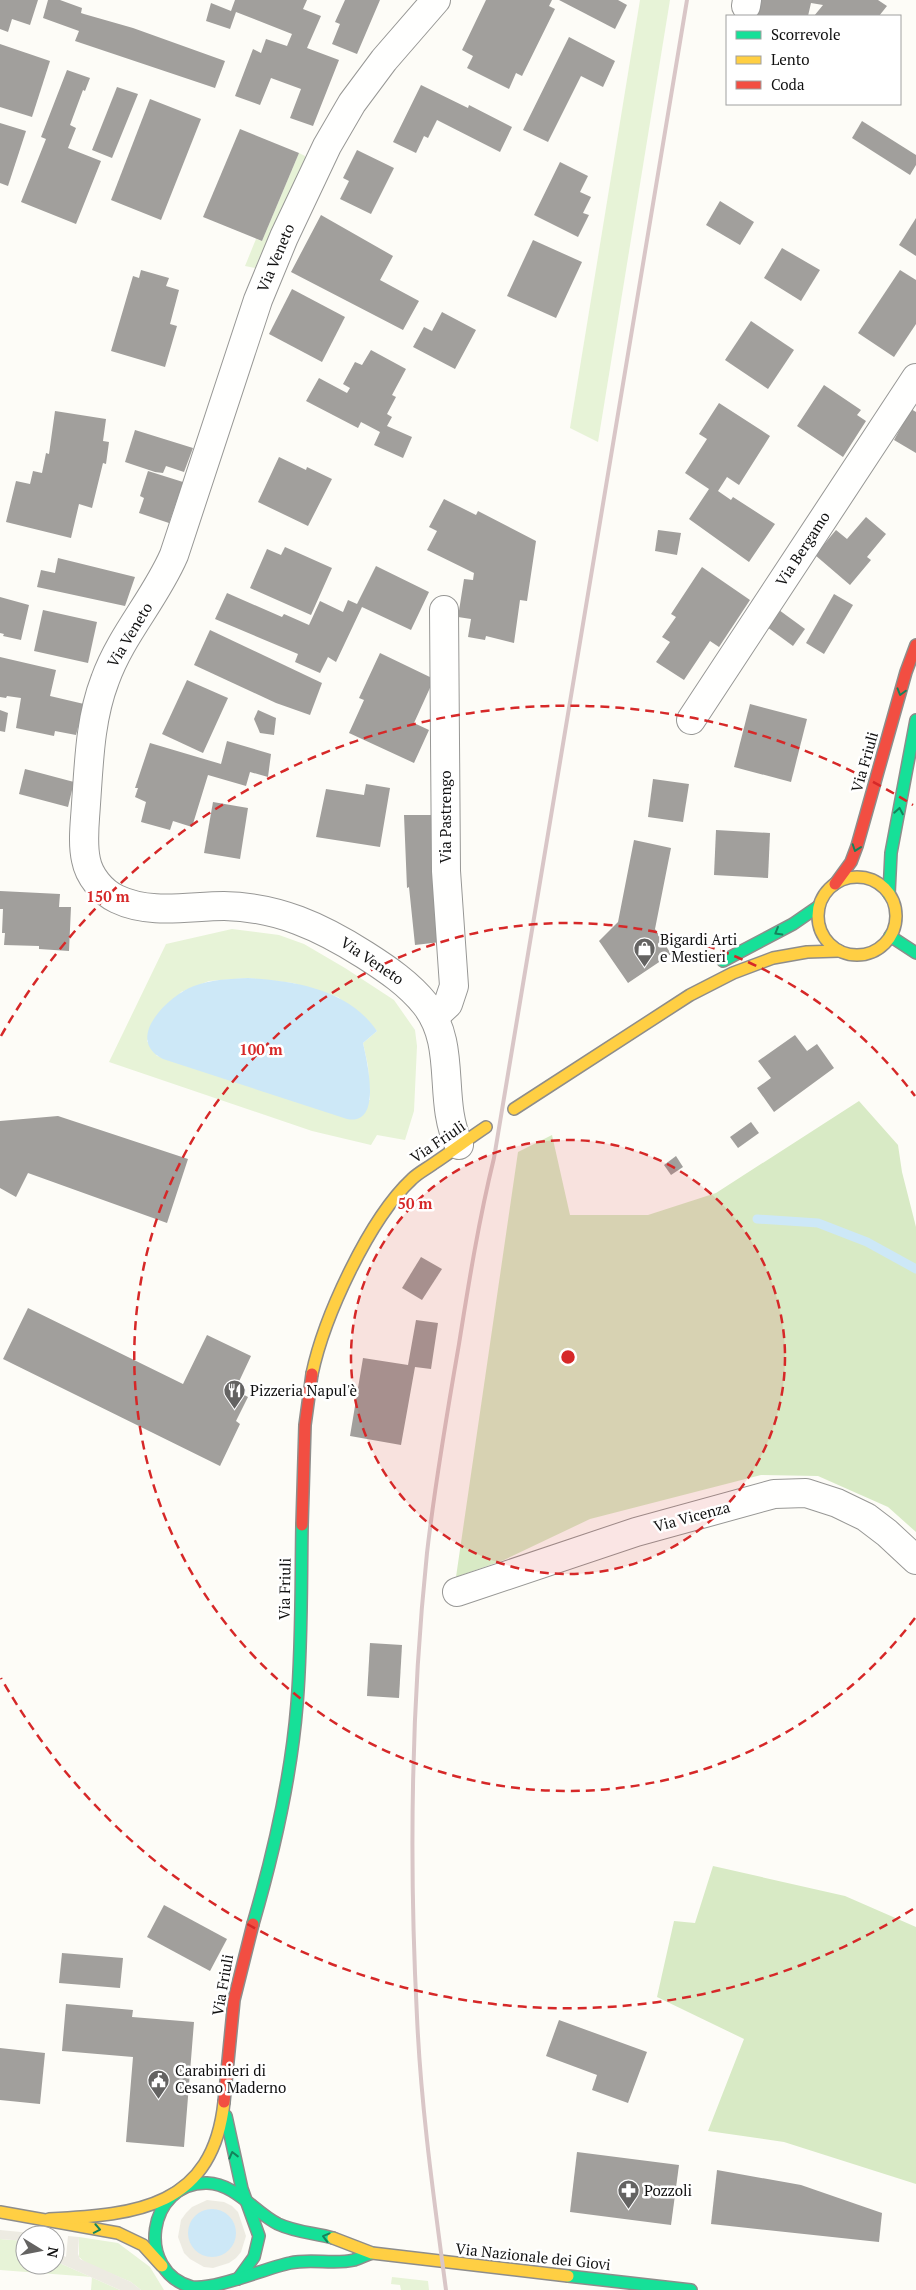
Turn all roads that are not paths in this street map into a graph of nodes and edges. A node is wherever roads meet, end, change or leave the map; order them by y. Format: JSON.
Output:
{"nodes":[{"id":1,"x":430,"y":1,"type":"edge"},
{"id":2,"x":916,"y":378,"type":"edge"},
{"id":3,"x":444,"y":610,"type":"dead end"},
{"id":4,"x":916,"y":645,"type":"edge"},
{"id":5,"x":691,"y":720,"type":"dead end"},
{"id":6,"x":916,"y":720,"type":"edge"},
{"id":7,"x":835,"y":884,"type":"junction"},
{"id":8,"x":889,"y":894,"type":"junction"},
{"id":9,"x":819,"y":906,"type":"junction"},
{"id":10,"x":890,"y":936,"type":"junction"},
{"id":11,"x":839,"y":950,"type":"junction"},
{"id":12,"x":916,"y":953,"type":"edge"},
{"id":13,"x":690,"y":995,"type":"junction"},
{"id":14,"x":434,"y":1017,"type":"junction"},
{"id":15,"x":514,"y":1109,"type":"dead end"},
{"id":16,"x":486,"y":1127,"type":"dead end"},
{"id":17,"x":459,"y":1145,"type":"junction"},
{"id":18,"x":916,"y":1560,"type":"edge"},
{"id":19,"x":456,"y":1592,"type":"dead end"},
{"id":20,"x":225,"y":2109,"type":"junction"},
{"id":21,"x":176,"y":2193,"type":"junction"},
{"id":22,"x":246,"y":2201,"type":"junction"},
{"id":23,"x":0,"y":2212,"type":"edge"},
{"id":24,"x":49,"y":2219,"type":"junction"},
{"id":25,"x":372,"y":2253,"type":"junction"},
{"id":26,"x":169,"y":2280,"type":"edge"},
{"id":27,"x":234,"y":2284,"type":"edge"},
{"id":28,"x":691,"y":2290,"type":"edge"}],
"edges":[{"from":1,"to":14,"type":"street","name":"Via Veneto"},
{"from":2,"to":5,"type":"street","name":"Via Bergamo"},
{"from":3,"to":14,"type":"street","name":"Via Pastrengo"},
{"from":4,"to":7,"type":"street","name":"Via Friuli","one_way":true},
{"from":8,"to":6,"type":"street","one_way":true},
{"from":7,"to":8,"type":"street"},
{"from":7,"to":9,"type":"street"},
{"from":8,"to":10,"type":"street"},
{"from":9,"to":11,"type":"street"},
{"from":9,"to":13,"type":"street","one_way":true},
{"from":10,"to":11,"type":"street"},
{"from":10,"to":12,"type":"street"},
{"from":11,"to":13,"type":"street"},
{"from":13,"to":15,"type":"street"},
{"from":14,"to":17,"type":"street","name":"Via Veneto"},
{"from":16,"to":17,"type":"street","name":"Via Friuli"},
{"from":17,"to":20,"type":"street","name":"Via Friuli"},
{"from":18,"to":19,"type":"street","name":"Via Vicenza"},
{"from":20,"to":21,"type":"street","name":"Via Friuli"},
{"from":22,"to":20,"type":"street","name":"Via Friuli","one_way":true},
{"from":21,"to":22,"type":"street"},
{"from":21,"to":24,"type":"street"},
{"from":21,"to":26,"type":"street"},
{"from":25,"to":22,"type":"street","one_way":true},
{"from":22,"to":27,"type":"street"},
{"from":23,"to":24,"type":"street"},
{"from":24,"to":26,"type":"street","one_way":true},
{"from":25,"to":27,"type":"street"},
{"from":25,"to":28,"type":"street","name":"Via Nazionale dei Giovi"},
{"from":26,"to":27,"type":"street"}]}
